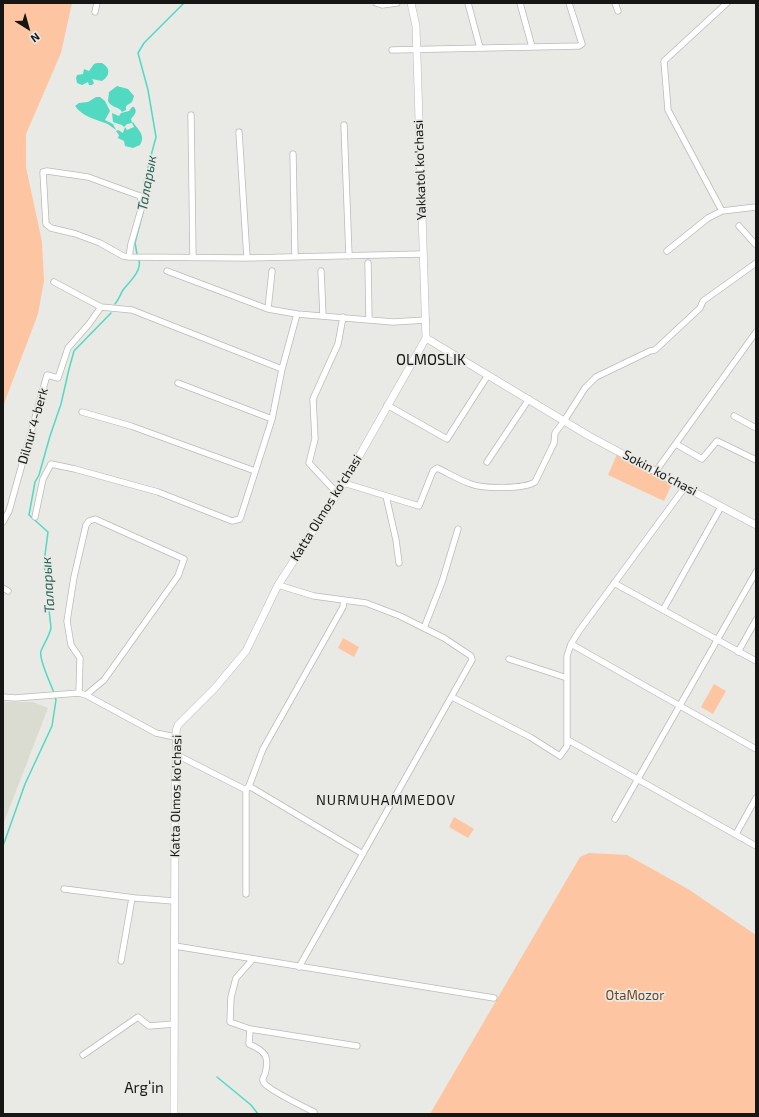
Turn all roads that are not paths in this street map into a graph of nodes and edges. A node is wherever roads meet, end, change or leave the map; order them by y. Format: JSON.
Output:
{"nodes":[{"id":1,"x":97,"y":3,"type":"edge"},
{"id":2,"x":376,"y":3,"type":"edge"},
{"id":3,"x":397,"y":3,"type":"edge"},
{"id":4,"x":411,"y":3,"type":"edge"},
{"id":5,"x":468,"y":3,"type":"edge"},
{"id":6,"x":520,"y":3,"type":"edge"},
{"id":7,"x":569,"y":3,"type":"edge"},
{"id":8,"x":615,"y":3,"type":"edge"},
{"id":9,"x":727,"y":3,"type":"edge"},
{"id":10,"x":618,"y":11,"type":"dead end"},
{"id":11,"x":95,"y":12,"type":"dead end"},
{"id":12,"x":532,"y":47,"type":"junction"},
{"id":13,"x":480,"y":48,"type":"junction"},
{"id":14,"x":392,"y":50,"type":"dead end"},
{"id":15,"x":417,"y":50,"type":"junction"},
{"id":16,"x":191,"y":115,"type":"dead end"},
{"id":17,"x":344,"y":125,"type":"dead end"},
{"id":18,"x":239,"y":132,"type":"dead end"},
{"id":19,"x":293,"y":154,"type":"dead end"},
{"id":20,"x":756,"y":207,"type":"edge"},
{"id":21,"x":722,"y":211,"type":"junction"},
{"id":22,"x":739,"y":226,"type":"dead end"},
{"id":23,"x":756,"y":245,"type":"edge"},
{"id":24,"x":667,"y":251,"type":"dead end"},
{"id":25,"x":422,"y":254,"type":"junction"},
{"id":26,"x":349,"y":256,"type":"junction"},
{"id":27,"x":129,"y":257,"type":"junction"},
{"id":28,"x":296,"y":257,"type":"junction"},
{"id":29,"x":193,"y":258,"type":"junction"},
{"id":30,"x":247,"y":258,"type":"junction"},
{"id":31,"x":756,"y":262,"type":"edge"},
{"id":32,"x":368,"y":263,"type":"dead end"},
{"id":33,"x":167,"y":271,"type":"dead end"},
{"id":34,"x":272,"y":271,"type":"dead end"},
{"id":35,"x":321,"y":271,"type":"dead end"},
{"id":36,"x":54,"y":282,"type":"dead end"},
{"id":37,"x":101,"y":307,"type":"junction"},
{"id":38,"x":268,"y":309,"type":"junction"},
{"id":39,"x":296,"y":314,"type":"junction"},
{"id":40,"x":323,"y":316,"type":"junction"},
{"id":41,"x":343,"y":317,"type":"junction"},
{"id":42,"x":369,"y":320,"type":"junction"},
{"id":43,"x":426,"y":320,"type":"junction"},
{"id":44,"x":756,"y":332,"type":"edge"},
{"id":45,"x":426,"y":338,"type":"junction"},
{"id":46,"x":282,"y":369,"type":"junction"},
{"id":47,"x":488,"y":375,"type":"junction"},
{"id":48,"x":178,"y":384,"type":"dead end"},
{"id":49,"x":529,"y":399,"type":"junction"},
{"id":50,"x":387,"y":404,"type":"junction"},
{"id":51,"x":82,"y":412,"type":"dead end"},
{"id":52,"x":734,"y":416,"type":"dead end"},
{"id":53,"x":272,"y":419,"type":"junction"},
{"id":54,"x":564,"y":421,"type":"junction"},
{"id":55,"x":756,"y":428,"type":"edge"},
{"id":56,"x":676,"y":444,"type":"junction"},
{"id":57,"x":756,"y":460,"type":"edge"},
{"id":58,"x":487,"y":462,"type":"dead end"},
{"id":59,"x":255,"y":471,"type":"junction"},
{"id":60,"x":656,"y":471,"type":"junction"},
{"id":61,"x":344,"y":483,"type":"junction"},
{"id":62,"x":685,"y":487,"type":"junction"},
{"id":63,"x":337,"y":493,"type":"junction"},
{"id":64,"x":386,"y":496,"type":"junction"},
{"id":65,"x":721,"y":507,"type":"junction"},
{"id":66,"x":35,"y":517,"type":"dead end"},
{"id":67,"x":3,"y":522,"type":"edge"},
{"id":68,"x":756,"y":525,"type":"edge"},
{"id":69,"x":458,"y":529,"type":"dead end"},
{"id":70,"x":399,"y":563,"type":"dead end"},
{"id":71,"x":756,"y":572,"type":"edge"},
{"id":72,"x":614,"y":583,"type":"junction"},
{"id":73,"x":278,"y":585,"type":"junction"},
{"id":74,"x":344,"y":600,"type":"junction"},
{"id":75,"x":663,"y":610,"type":"junction"},
{"id":76,"x":756,"y":620,"type":"edge"},
{"id":77,"x":424,"y":628,"type":"junction"},
{"id":78,"x":717,"y":640,"type":"junction"},
{"id":79,"x":571,"y":644,"type":"junction"},
{"id":80,"x":738,"y":652,"type":"junction"},
{"id":81,"x":509,"y":659,"type":"dead end"},
{"id":82,"x":756,"y":661,"type":"edge"},
{"id":83,"x":567,"y":678,"type":"junction"},
{"id":84,"x":79,"y":693,"type":"junction"},
{"id":85,"x":86,"y":696,"type":"junction"},
{"id":86,"x":3,"y":697,"type":"edge"},
{"id":87,"x":452,"y":697,"type":"junction"},
{"id":88,"x":679,"y":706,"type":"junction"},
{"id":89,"x":175,"y":737,"type":"junction"},
{"id":90,"x":568,"y":740,"type":"junction"},
{"id":91,"x":756,"y":749,"type":"edge"},
{"id":92,"x":177,"y":755,"type":"junction"},
{"id":93,"x":638,"y":779,"type":"junction"},
{"id":94,"x":247,"y":788,"type":"junction"},
{"id":95,"x":756,"y":798,"type":"edge"},
{"id":96,"x":615,"y":818,"type":"dead end"},
{"id":97,"x":736,"y":834,"type":"junction"},
{"id":98,"x":756,"y":846,"type":"edge"},
{"id":99,"x":363,"y":854,"type":"junction"},
{"id":100,"x":64,"y":889,"type":"dead end"},
{"id":101,"x":246,"y":894,"type":"dead end"},
{"id":102,"x":132,"y":898,"type":"junction"},
{"id":103,"x":174,"y":901,"type":"junction"},
{"id":104,"x":175,"y":946,"type":"junction"},
{"id":105,"x":253,"y":959,"type":"junction"},
{"id":106,"x":121,"y":961,"type":"dead end"},
{"id":107,"x":299,"y":967,"type":"junction"},
{"id":108,"x":494,"y":998,"type":"dead end"},
{"id":109,"x":174,"y":1024,"type":"junction"},
{"id":110,"x":250,"y":1029,"type":"junction"},
{"id":111,"x":357,"y":1046,"type":"dead end"},
{"id":112,"x":83,"y":1055,"type":"dead end"},
{"id":113,"x":314,"y":1112,"type":"dead end"},
{"id":114,"x":174,"y":1114,"type":"edge"}],
"edges":[{"from":1,"to":11,"type":"street"},
{"from":2,"to":3,"type":"street"},
{"from":4,"to":15,"type":"street","name":"Yakkatol ko'chasi"},
{"from":5,"to":13,"type":"street"},
{"from":6,"to":12,"type":"street"},
{"from":7,"to":12,"type":"street"},
{"from":8,"to":10,"type":"street"},
{"from":9,"to":21,"type":"street"},
{"from":12,"to":13,"type":"street"},
{"from":13,"to":15,"type":"street"},
{"from":14,"to":15,"type":"street"},
{"from":15,"to":25,"type":"street","name":"Yakkatol ko'chasi"},
{"from":16,"to":29,"type":"street"},
{"from":17,"to":26,"type":"street"},
{"from":18,"to":30,"type":"street"},
{"from":19,"to":28,"type":"street"},
{"from":20,"to":21,"type":"street"},
{"from":21,"to":24,"type":"street"},
{"from":22,"to":23,"type":"street"},
{"from":25,"to":26,"type":"street"},
{"from":25,"to":43,"type":"street","name":"Yakkatol ko'chasi"},
{"from":26,"to":28,"type":"street"},
{"from":27,"to":27,"type":"street"},
{"from":27,"to":29,"type":"street"},
{"from":28,"to":30,"type":"street"},
{"from":29,"to":30,"type":"street"},
{"from":31,"to":54,"type":"street"},
{"from":32,"to":42,"type":"street"},
{"from":33,"to":38,"type":"street"},
{"from":34,"to":38,"type":"street"},
{"from":35,"to":40,"type":"street"},
{"from":36,"to":37,"type":"street"},
{"from":37,"to":46,"type":"street"},
{"from":37,"to":67,"type":"street","name":"Dilnur 4-berk"},
{"from":38,"to":39,"type":"street"},
{"from":39,"to":40,"type":"street"},
{"from":39,"to":46,"type":"street"},
{"from":40,"to":41,"type":"street"},
{"from":41,"to":42,"type":"street"},
{"from":41,"to":63,"type":"street"},
{"from":42,"to":43,"type":"street"},
{"from":43,"to":45,"type":"street","name":"Yakkatol ko'chasi"},
{"from":44,"to":56,"type":"street"},
{"from":45,"to":47,"type":"street","name":"Sokin ko'chasi"},
{"from":45,"to":50,"type":"street","name":"Katta Olmos ko'chasi"},
{"from":46,"to":53,"type":"street"},
{"from":47,"to":49,"type":"street","name":"Sokin ko'chasi"},
{"from":47,"to":50,"type":"street"},
{"from":48,"to":53,"type":"street"},
{"from":49,"to":54,"type":"street","name":"Sokin ko'chasi"},
{"from":49,"to":58,"type":"street"},
{"from":50,"to":61,"type":"street","name":"Katta Olmos ko'chasi"},
{"from":51,"to":59,"type":"street"},
{"from":52,"to":55,"type":"street"},
{"from":53,"to":59,"type":"street"},
{"from":54,"to":60,"type":"street","name":"Sokin ko'chasi"},
{"from":54,"to":64,"type":"street"},
{"from":56,"to":57,"type":"street"},
{"from":56,"to":60,"type":"street"},
{"from":59,"to":66,"type":"street"},
{"from":60,"to":62,"type":"street","name":"Sokin ko'chasi"},
{"from":61,"to":63,"type":"street","name":"Katta Olmos ko'chasi"},
{"from":61,"to":64,"type":"street"},
{"from":62,"to":65,"type":"street","name":"Sokin ko'chasi"},
{"from":62,"to":72,"type":"street"},
{"from":63,"to":73,"type":"street","name":"Katta Olmos ko'chasi"},
{"from":64,"to":70,"type":"street"},
{"from":65,"to":68,"type":"street","name":"Sokin ko'chasi"},
{"from":65,"to":75,"type":"street"},
{"from":69,"to":77,"type":"street"},
{"from":71,"to":78,"type":"street"},
{"from":72,"to":75,"type":"street"},
{"from":72,"to":79,"type":"street"},
{"from":73,"to":74,"type":"street"},
{"from":73,"to":89,"type":"street","name":"Katta Olmos ko'chasi"},
{"from":74,"to":77,"type":"street"},
{"from":74,"to":94,"type":"street"},
{"from":75,"to":78,"type":"street"},
{"from":76,"to":80,"type":"street"},
{"from":77,"to":87,"type":"street"},
{"from":78,"to":80,"type":"street"},
{"from":78,"to":88,"type":"street"},
{"from":79,"to":83,"type":"street"},
{"from":79,"to":88,"type":"street"},
{"from":80,"to":82,"type":"street"},
{"from":81,"to":83,"type":"street"},
{"from":83,"to":90,"type":"street"},
{"from":84,"to":85,"type":"street"},
{"from":84,"to":85,"type":"street"},
{"from":84,"to":86,"type":"street"},
{"from":85,"to":89,"type":"street"},
{"from":87,"to":90,"type":"street"},
{"from":87,"to":99,"type":"street"},
{"from":88,"to":91,"type":"street"},
{"from":88,"to":93,"type":"street"},
{"from":89,"to":92,"type":"street","name":"Katta Olmos ko'chasi"},
{"from":90,"to":93,"type":"street"},
{"from":92,"to":94,"type":"street"},
{"from":92,"to":103,"type":"street","name":"Katta Olmos ko'chasi"},
{"from":93,"to":96,"type":"street"},
{"from":93,"to":97,"type":"street"},
{"from":94,"to":99,"type":"street"},
{"from":94,"to":101,"type":"street"},
{"from":95,"to":97,"type":"street"},
{"from":97,"to":98,"type":"street"},
{"from":99,"to":107,"type":"street"},
{"from":100,"to":102,"type":"street"},
{"from":102,"to":103,"type":"street"},
{"from":102,"to":106,"type":"street"},
{"from":103,"to":104,"type":"street","name":"Katta Olmos ko'chasi"},
{"from":104,"to":105,"type":"street"},
{"from":104,"to":109,"type":"street","name":"Katta Olmos ko'chasi"},
{"from":105,"to":107,"type":"street"},
{"from":105,"to":110,"type":"street"},
{"from":107,"to":108,"type":"street"},
{"from":109,"to":112,"type":"street"},
{"from":109,"to":114,"type":"street","name":"Katta Olmos ko'chasi"},
{"from":110,"to":111,"type":"street"},
{"from":110,"to":113,"type":"street"}]}
